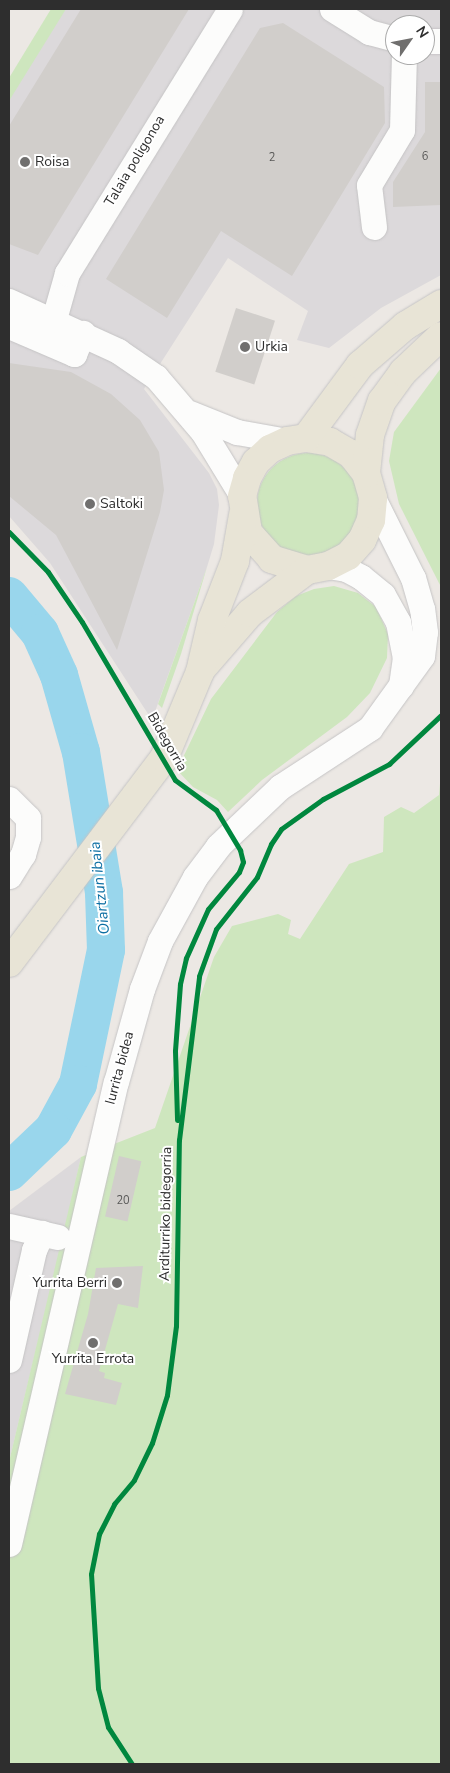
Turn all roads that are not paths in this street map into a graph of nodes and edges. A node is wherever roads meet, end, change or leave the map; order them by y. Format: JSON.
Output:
{"nodes":[{"id":1,"x":230,"y":9,"type":"edge"},
{"id":2,"x":332,"y":9,"type":"edge"},
{"id":3,"x":385,"y":36,"type":"edge"},
{"id":4,"x":404,"y":65,"type":"edge"},
{"id":5,"x":374,"y":228,"type":"dead end"},
{"id":6,"x":9,"y":301,"type":"edge"},
{"id":7,"x":441,"y":304,"type":"edge"},
{"id":8,"x":54,"y":319,"type":"junction"},
{"id":9,"x":9,"y":326,"type":"edge"},
{"id":10,"x":83,"y":333,"type":"junction"},
{"id":11,"x":441,"y":336,"type":"edge"},
{"id":12,"x":188,"y":412,"type":"junction"},
{"id":13,"x":297,"y":439,"type":"junction"},
{"id":14,"x":370,"y":486,"type":"junction"},
{"id":15,"x":242,"y":506,"type":"junction"},
{"id":16,"x":318,"y":568,"type":"junction"},
{"id":17,"x":200,"y":672,"type":"junction"},
{"id":18,"x":401,"y":688,"type":"junction"},
{"id":19,"x":9,"y":799,"type":"edge"},
{"id":20,"x":9,"y":876,"type":"edge"},
{"id":21,"x":38,"y":926,"type":"junction"},
{"id":22,"x":9,"y":941,"type":"edge"},
{"id":23,"x":9,"y":963,"type":"edge"},
{"id":24,"x":9,"y":1226,"type":"edge"},
{"id":25,"x":42,"y":1233,"type":"junction"},
{"id":26,"x":77,"y":1241,"type":"junction"},
{"id":27,"x":9,"y":1360,"type":"edge"},
{"id":28,"x":9,"y":1544,"type":"edge"}],
"edges":[{"from":1,"to":8,"type":"street","name":"Talaia poligonoa"},
{"from":2,"to":3,"type":"street"},
{"from":4,"to":5,"type":"street"},
{"from":6,"to":8,"type":"street"},
{"from":7,"to":13,"type":"main road"},
{"from":8,"to":10,"type":"street"},
{"from":9,"to":10,"type":"street"},
{"from":10,"to":12,"type":"street"},
{"from":11,"to":14,"type":"main road"},
{"from":12,"to":13,"type":"street"},
{"from":12,"to":15,"type":"street"},
{"from":13,"to":14,"type":"main road"},
{"from":13,"to":15,"type":"main road"},
{"from":14,"to":16,"type":"main road"},
{"from":14,"to":18,"type":"street","name":"Iurrita bidea"},
{"from":15,"to":16,"type":"main road"},
{"from":15,"to":17,"type":"main road"},
{"from":16,"to":17,"type":"main road"},
{"from":16,"to":18,"type":"street"},
{"from":17,"to":21,"type":"main road"},
{"from":18,"to":26,"type":"street","name":"Iurrita bidea"},
{"from":19,"to":20,"type":"street"},
{"from":21,"to":22,"type":"street"},
{"from":21,"to":23,"type":"main road"},
{"from":24,"to":25,"type":"street"},
{"from":25,"to":26,"type":"street"},
{"from":25,"to":27,"type":"street"},
{"from":26,"to":28,"type":"street","name":"Iurrita bidea"}]}
